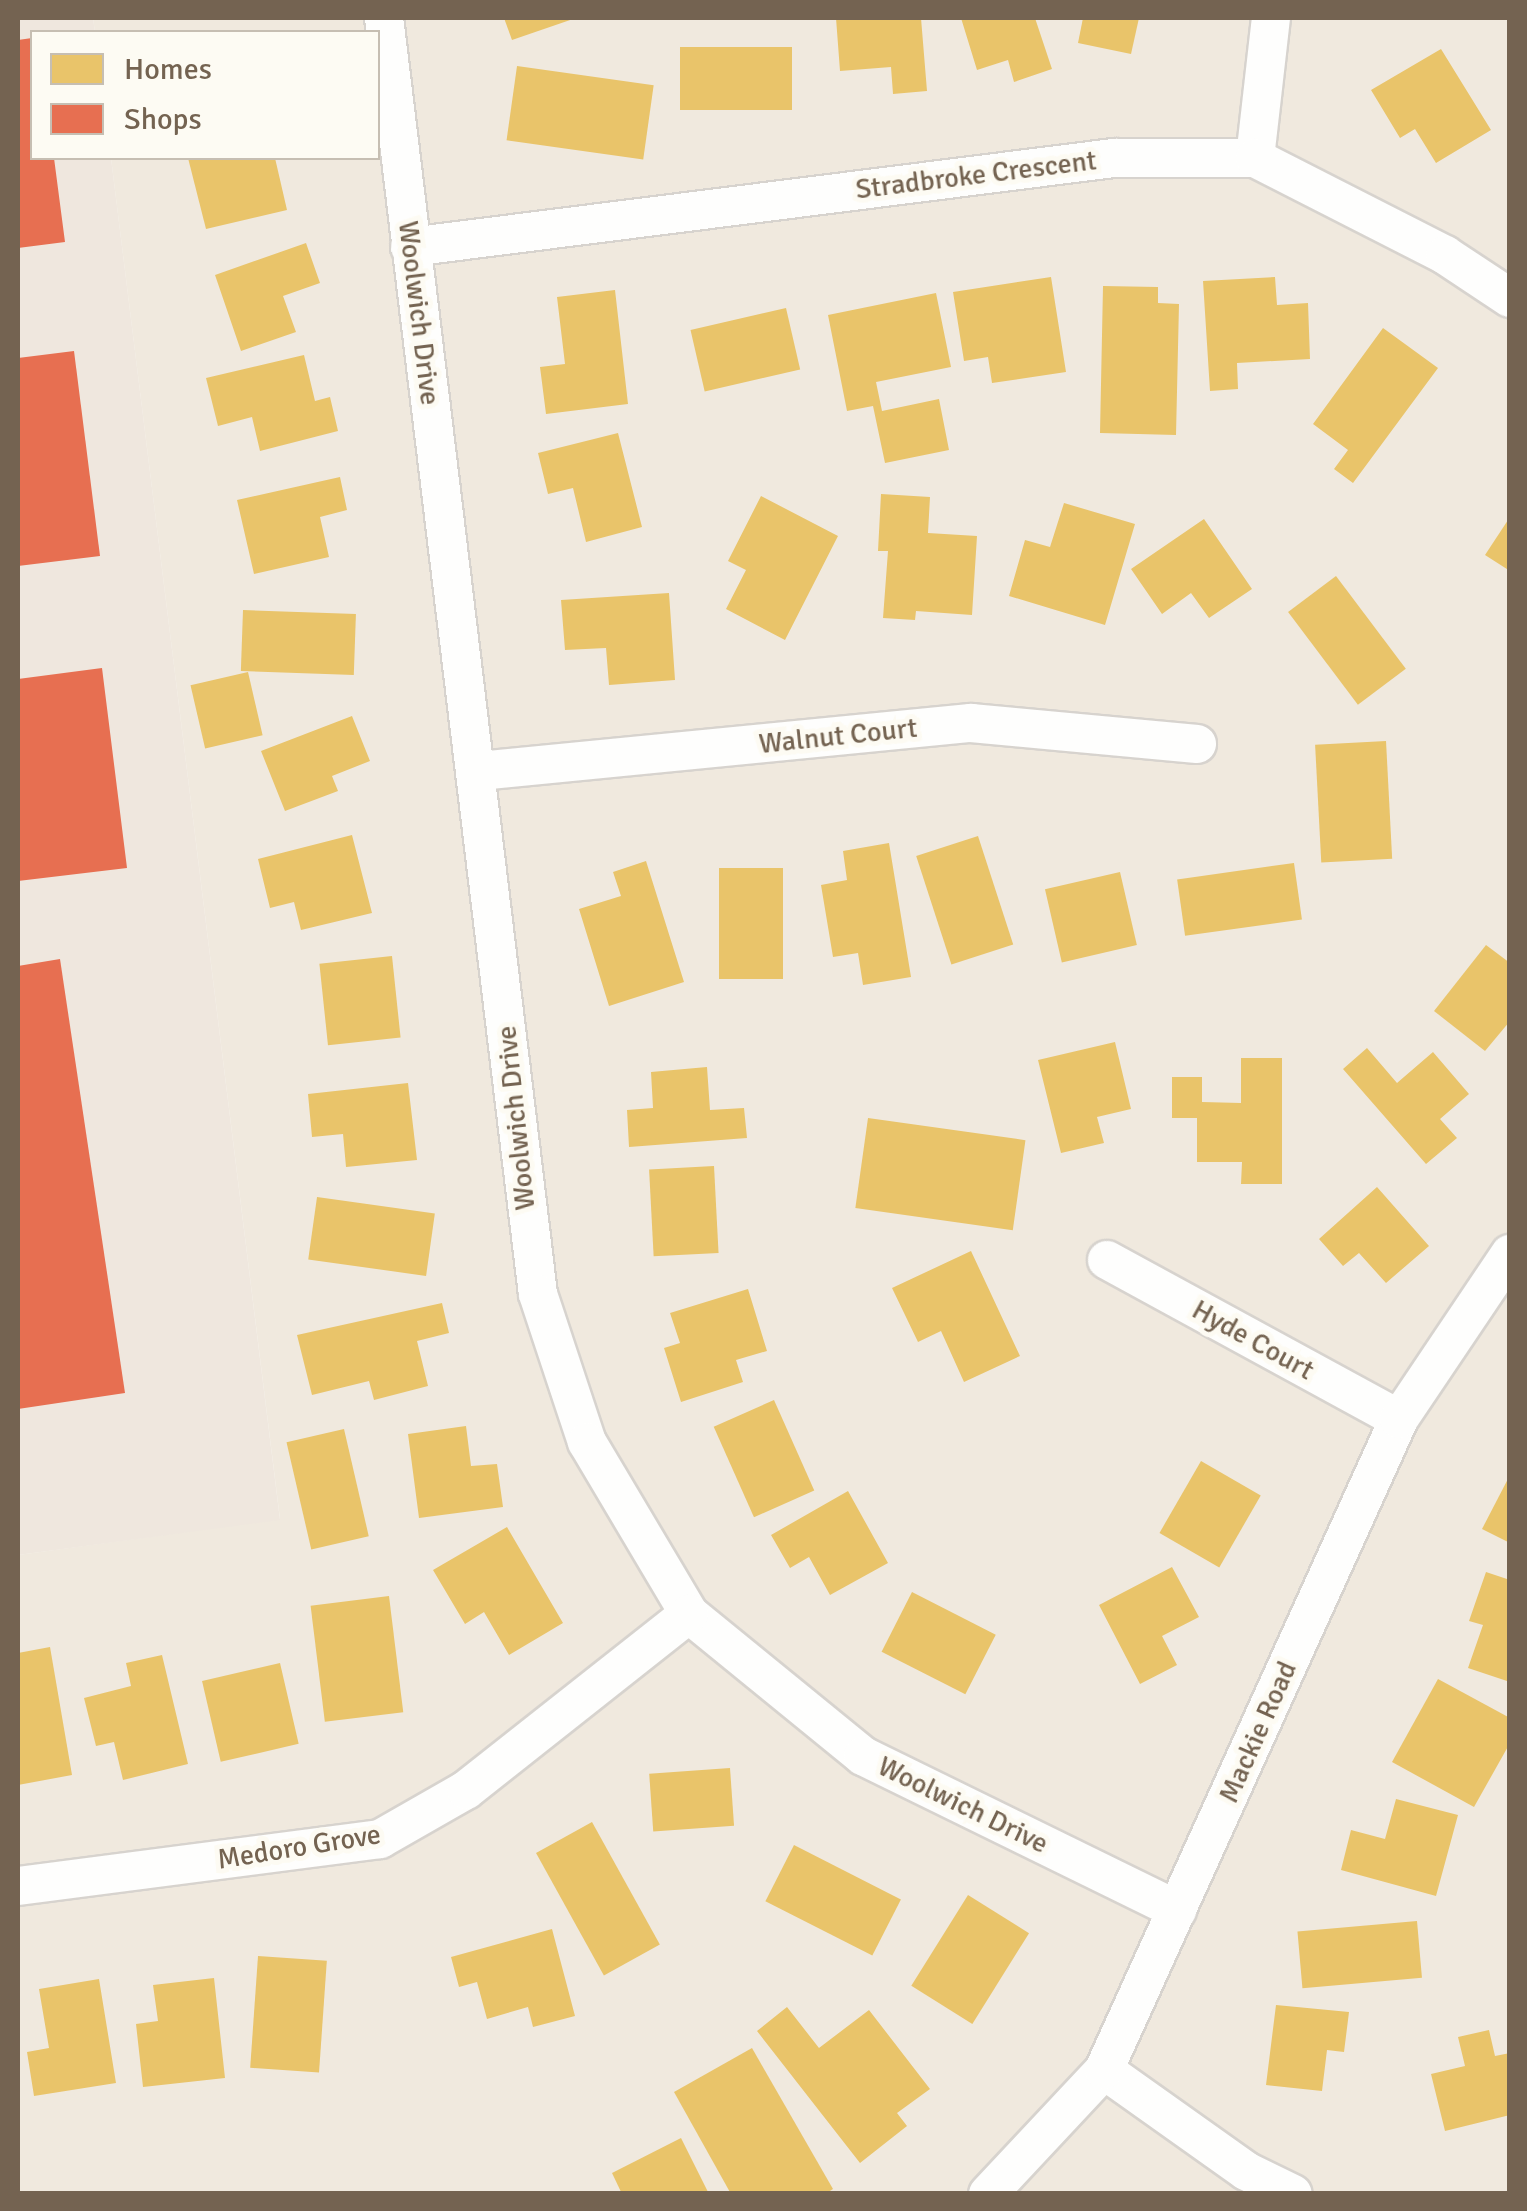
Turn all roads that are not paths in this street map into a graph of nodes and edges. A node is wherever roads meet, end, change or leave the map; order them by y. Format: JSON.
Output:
{"nodes":[{"id":1,"x":384,"y":18,"type":"edge"},
{"id":2,"x":1271,"y":18,"type":"edge"},
{"id":3,"x":1255,"y":158,"type":"junction"},
{"id":4,"x":410,"y":247,"type":"junction"},
{"id":5,"x":1510,"y":298,"type":"edge"},
{"id":6,"x":1196,"y":744,"type":"dead end"},
{"id":7,"x":479,"y":770,"type":"junction"},
{"id":8,"x":1510,"y":1254,"type":"edge"},
{"id":9,"x":1107,"y":1260,"type":"dead end"},
{"id":10,"x":1399,"y":1420,"type":"junction"},
{"id":11,"x":690,"y":1614,"type":"junction"},
{"id":12,"x":18,"y":1886,"type":"edge"},
{"id":13,"x":1177,"y":1910,"type":"junction"},
{"id":14,"x":1104,"y":2070,"type":"junction"},
{"id":15,"x":988,"y":2194,"type":"edge"},
{"id":16,"x":1293,"y":2194,"type":"edge"}],
"edges":[{"from":1,"to":4,"type":"street","name":"Woolwich Drive"},
{"from":2,"to":3,"type":"street"},
{"from":3,"to":4,"type":"street","name":"Stradbroke Crescent"},
{"from":3,"to":5,"type":"street","name":"Stradbroke Crescent"},
{"from":4,"to":7,"type":"street","name":"Woolwich Drive"},
{"from":6,"to":7,"type":"street","name":"Walnut Court"},
{"from":7,"to":11,"type":"street","name":"Woolwich Drive"},
{"from":8,"to":10,"type":"street","name":"Mackie Road"},
{"from":9,"to":10,"type":"street","name":"Hyde Court"},
{"from":10,"to":13,"type":"street","name":"Mackie Road"},
{"from":11,"to":12,"type":"street","name":"Medoro Grove"},
{"from":11,"to":13,"type":"street","name":"Woolwich Drive"},
{"from":13,"to":14,"type":"street","name":"Mackie Road"},
{"from":14,"to":15,"type":"street","name":"Mackie Road"},
{"from":14,"to":16,"type":"street"}]}
